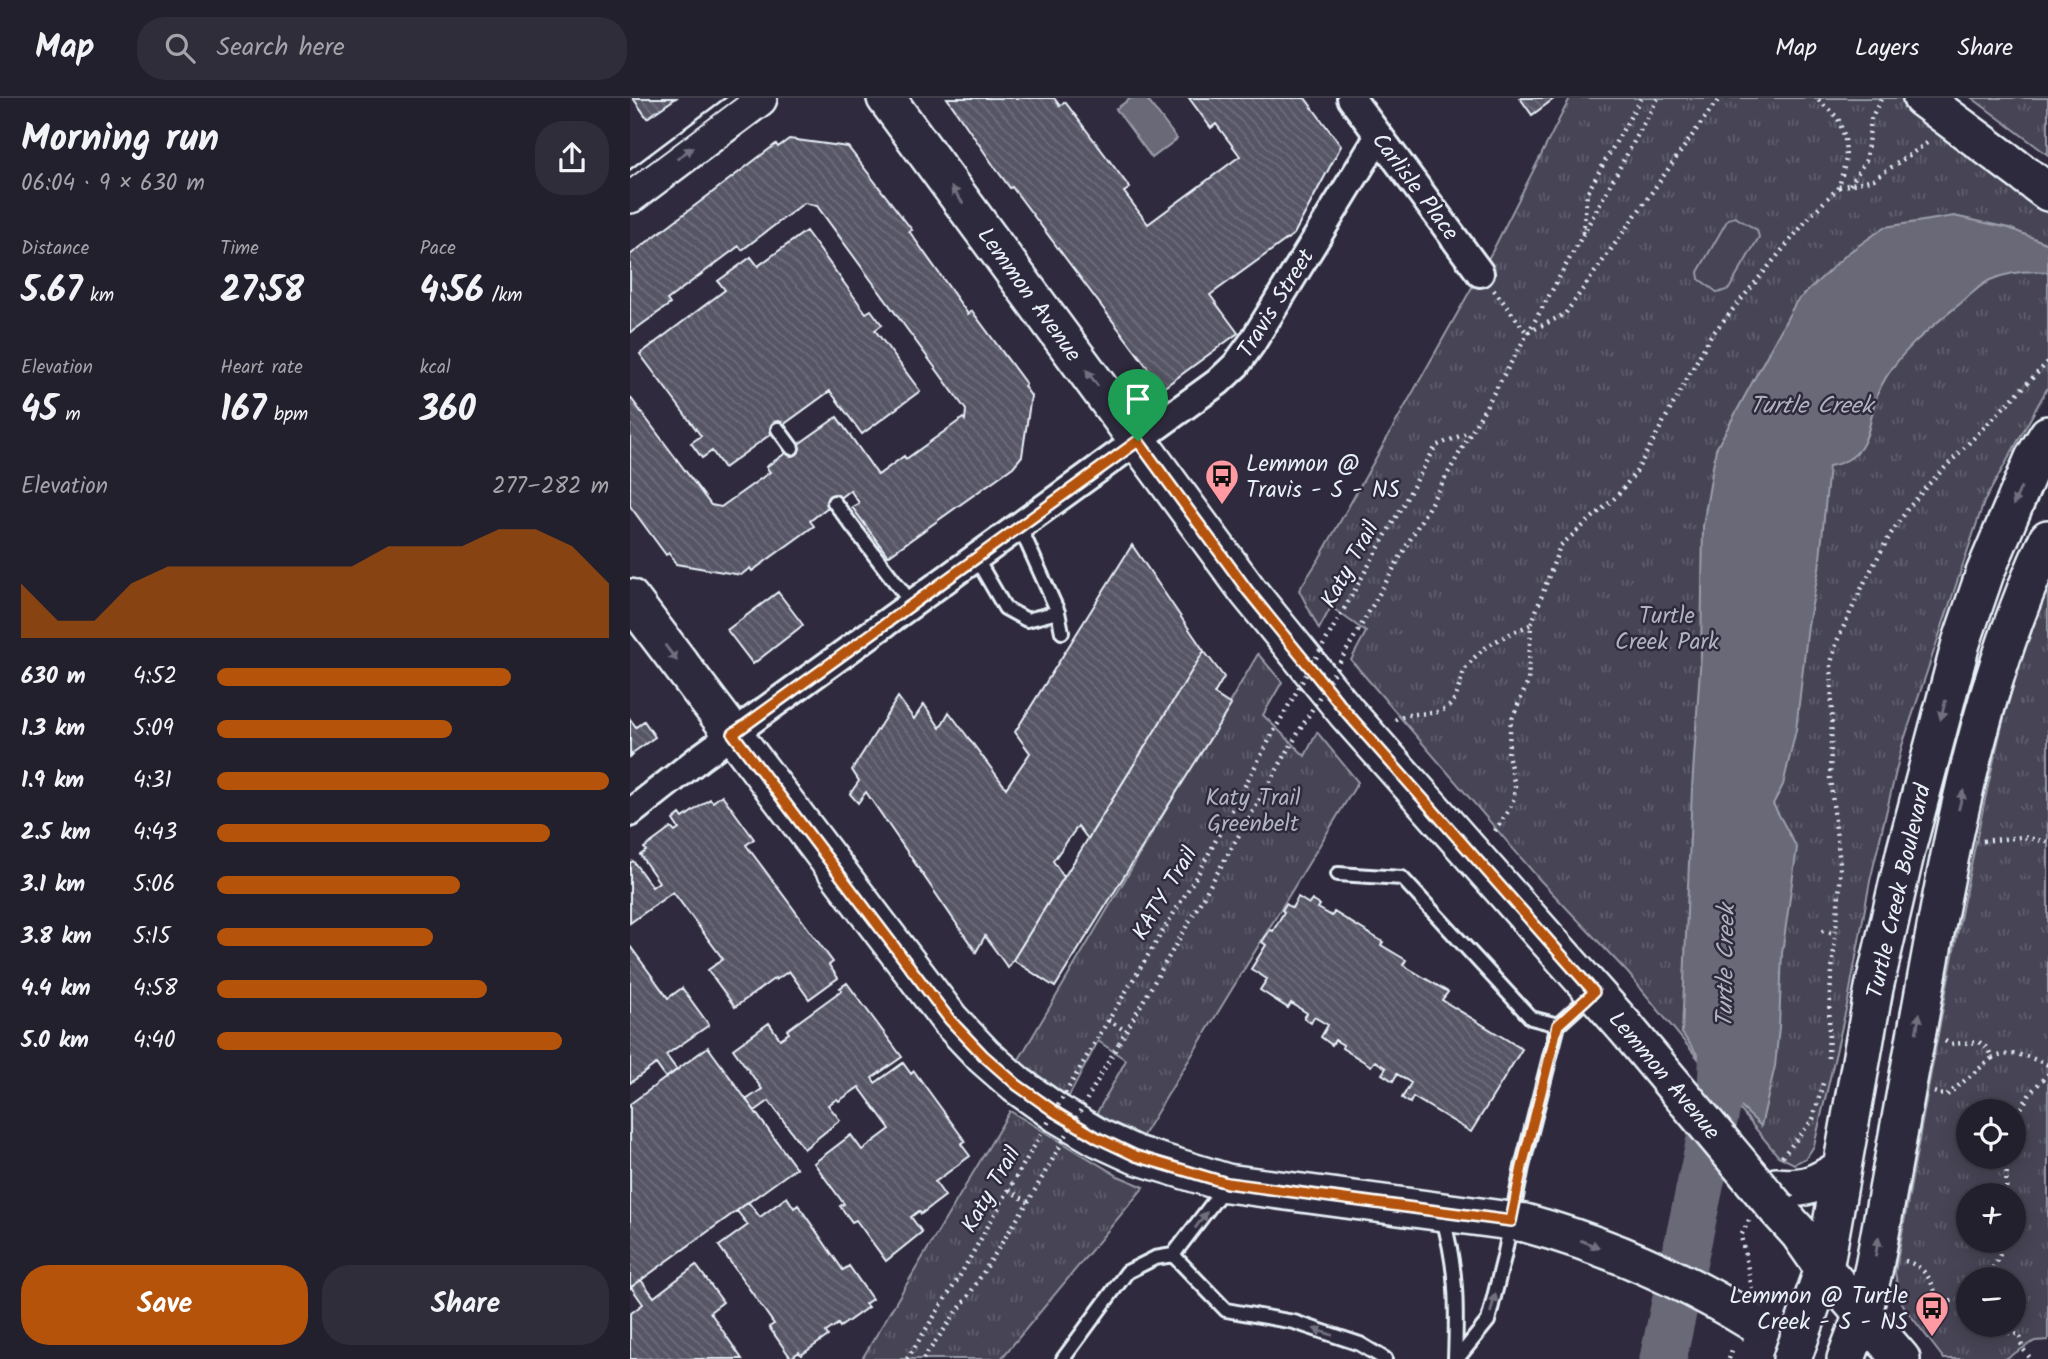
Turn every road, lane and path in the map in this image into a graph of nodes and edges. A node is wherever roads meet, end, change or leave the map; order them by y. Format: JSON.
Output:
{"nodes":[{"id":1,"x":758,"y":98,"type":"edge"},
{"id":2,"x":886,"y":98,"type":"edge"},
{"id":3,"x":1351,"y":98,"type":"edge"},
{"id":4,"x":1641,"y":98,"type":"edge"},
{"id":5,"x":1658,"y":98,"type":"edge"},
{"id":6,"x":1723,"y":98,"type":"edge"},
{"id":7,"x":1816,"y":98,"type":"edge"},
{"id":8,"x":1922,"y":98,"type":"edge"},
{"id":9,"x":1881,"y":99,"type":"edge"},
{"id":10,"x":1379,"y":136,"type":"junction"},
{"id":11,"x":1933,"y":139,"type":"dead end"},
{"id":12,"x":636,"y":184,"type":"edge"},
{"id":13,"x":1849,"y":186,"type":"junction"},
{"id":14,"x":1839,"y":187,"type":"junction"},
{"id":15,"x":2048,"y":192,"type":"edge"},
{"id":16,"x":1582,"y":237,"type":"junction"},
{"id":17,"x":1480,"y":273,"type":"joint"},
{"id":18,"x":1527,"y":333,"type":"junction"},
{"id":19,"x":2048,"y":362,"type":"edge"},
{"id":20,"x":778,"y":429,"type":"dead end"},
{"id":21,"x":1470,"y":432,"type":"junction"},
{"id":22,"x":2048,"y":435,"type":"edge"},
{"id":23,"x":1138,"y":441,"type":"junction"},
{"id":24,"x":792,"y":448,"type":"dead end"},
{"id":25,"x":834,"y":502,"type":"dead end"},
{"id":26,"x":1020,"y":527,"type":"junction"},
{"id":27,"x":2048,"y":539,"type":"edge"},
{"id":28,"x":976,"y":558,"type":"junction"},
{"id":29,"x":630,"y":598,"type":"edge"},
{"id":30,"x":912,"y":604,"type":"junction"},
{"id":31,"x":1058,"y":612,"type":"junction"},
{"id":32,"x":1531,"y":625,"type":"junction"},
{"id":33,"x":1062,"y":632,"type":"dead end"},
{"id":34,"x":1395,"y":720,"type":"dead end"},
{"id":35,"x":1274,"y":731,"type":"joint"},
{"id":36,"x":733,"y":734,"type":"junction"},
{"id":37,"x":630,"y":813,"type":"edge"},
{"id":38,"x":1495,"y":831,"type":"dead end"},
{"id":39,"x":1978,"y":841,"type":"dead end"},
{"id":40,"x":2048,"y":842,"type":"edge"},
{"id":41,"x":1338,"y":874,"type":"dead end"},
{"id":42,"x":1822,"y":931,"type":"dead end"},
{"id":43,"x":1836,"y":934,"type":"junction"},
{"id":44,"x":1594,"y":992,"type":"junction"},
{"id":45,"x":1108,"y":1020,"type":"junction"},
{"id":46,"x":1558,"y":1025,"type":"junction"},
{"id":47,"x":1126,"y":1031,"type":"junction"},
{"id":48,"x":1100,"y":1034,"type":"joint"},
{"id":49,"x":1947,"y":1041,"type":"dead end"},
{"id":50,"x":1993,"y":1058,"type":"junction"},
{"id":51,"x":2048,"y":1065,"type":"edge"},
{"id":52,"x":1828,"y":1069,"type":"dead end"},
{"id":53,"x":2048,"y":1074,"type":"edge"},
{"id":54,"x":1824,"y":1082,"type":"dead end"},
{"id":55,"x":1937,"y":1092,"type":"dead end"},
{"id":56,"x":2026,"y":1101,"type":"edge"},
{"id":57,"x":1842,"y":1168,"type":"junction"},
{"id":58,"x":1227,"y":1183,"type":"junction"},
{"id":59,"x":1773,"y":1183,"type":"junction"},
{"id":60,"x":1011,"y":1187,"type":"junction"},
{"id":61,"x":1030,"y":1199,"type":"junction"},
{"id":62,"x":1441,"y":1211,"type":"junction"},
{"id":63,"x":1518,"y":1222,"type":"junction"},
{"id":64,"x":1746,"y":1226,"type":"dead end"},
{"id":65,"x":1741,"y":1236,"type":"dead end"},
{"id":66,"x":1173,"y":1255,"type":"junction"},
{"id":67,"x":1897,"y":1260,"type":"dead end"},
{"id":68,"x":1824,"y":1269,"type":"junction"},
{"id":69,"x":1956,"y":1300,"type":"edge"},
{"id":70,"x":1937,"y":1305,"type":"junction"},
{"id":71,"x":1863,"y":1314,"type":"junction"},
{"id":72,"x":2020,"y":1337,"type":"edge"},
{"id":73,"x":1911,"y":1346,"type":"edge"},
{"id":74,"x":1799,"y":1356,"type":"edge"},
{"id":75,"x":907,"y":1359,"type":"edge"},
{"id":76,"x":923,"y":1359,"type":"edge"},
{"id":77,"x":1063,"y":1359,"type":"edge"},
{"id":78,"x":1385,"y":1359,"type":"edge"},
{"id":79,"x":1456,"y":1359,"type":"edge"},
{"id":80,"x":1846,"y":1359,"type":"edge"},
{"id":81,"x":2031,"y":1359,"type":"edge"}],
"edges":[{"from":12,"to":1,"type":"main road","one_way":true},
{"from":23,"to":2,"type":"main road","name":"Lemmon Avenue","one_way":true},
{"from":3,"to":10,"type":"street","name":"Carlisle Place"},
{"from":4,"to":16,"type":"path"},
{"from":5,"to":16,"type":"path"},
{"from":6,"to":18,"type":"path"},
{"from":7,"to":14,"type":"path"},
{"from":8,"to":15,"type":"main road"},
{"from":9,"to":13,"type":"path"},
{"from":10,"to":17,"type":"street","name":"Carlisle Place"},
{"from":10,"to":23,"type":"street","name":"Travis Street"},
{"from":11,"to":13,"type":"path"},
{"from":13,"to":14,"type":"path"},
{"from":14,"to":32,"type":"path"},
{"from":16,"to":18,"type":"path"},
{"from":17,"to":18,"type":"path"},
{"from":18,"to":21,"type":"path"},
{"from":19,"to":43,"type":"path"},
{"from":20,"to":24,"type":"lane"},
{"from":21,"to":35,"type":"path","name":"Katy Trail","bridge":true},
{"from":21,"to":47,"type":"path","bridge":true},
{"from":22,"to":57,"type":"main road","name":"Turtle Creek Boulevard","one_way":true},
{"from":23,"to":26,"type":"street","name":"Travis Street"},
{"from":23,"to":44,"type":"main road","name":"Lemmon Avenue"},
{"from":25,"to":30,"type":"lane"},
{"from":26,"to":28,"type":"street","name":"Travis Street"},
{"from":26,"to":31,"type":"lane"},
{"from":71,"to":27,"type":"main road","name":"Turtle Creek Boulevard","one_way":true},
{"from":28,"to":30,"type":"street","name":"Travis Street"},
{"from":28,"to":31,"type":"lane"},
{"from":29,"to":36,"type":"main road","one_way":true},
{"from":30,"to":36,"type":"street","name":"Travis Street"},
{"from":31,"to":33,"type":"lane"},
{"from":32,"to":34,"type":"path"},
{"from":32,"to":38,"type":"path"},
{"from":35,"to":45,"type":"path","name":"KATY Trail"},
{"from":36,"to":37,"type":"street","name":"Travis Street"},
{"from":36,"to":58,"type":"main road"},
{"from":39,"to":40,"type":"path"},
{"from":41,"to":46,"type":"lane"},
{"from":42,"to":43,"type":"path"},
{"from":43,"to":52,"type":"path"},
{"from":44,"to":46,"type":"lane"},
{"from":44,"to":59,"type":"main road","name":"Lemmon Avenue","bridge":true},
{"from":45,"to":47,"type":"path"},
{"from":45,"to":48,"type":"path","name":"KATY Trail"},
{"from":46,"to":63,"type":"lane"},
{"from":47,"to":61,"type":"path","bridge":true},
{"from":48,"to":60,"type":"path","name":"Katy Trail","bridge":true},
{"from":49,"to":50,"type":"path"},
{"from":50,"to":51,"type":"path"},
{"from":50,"to":55,"type":"path"},
{"from":53,"to":56,"type":"path"},
{"from":54,"to":59,"type":"path"},
{"from":57,"to":59,"type":"main road"},
{"from":57,"to":68,"type":"main road","name":"Turtle Creek Boulevard"},
{"from":58,"to":62,"type":"main road"},
{"from":66,"to":58,"type":"lane","one_way":true},
{"from":59,"to":68,"type":"main road","name":"Lemmon Avenue"},
{"from":60,"to":61,"type":"path"},
{"from":60,"to":75,"type":"path","name":"Katy Trail"},
{"from":61,"to":76,"type":"path"},
{"from":62,"to":63,"type":"main road"},
{"from":62,"to":79,"type":"lane"},
{"from":63,"to":74,"type":"main road","one_way":true,"bridge":true},
{"from":79,"to":63,"type":"lane","one_way":true},
{"from":64,"to":65,"type":"path"},
{"from":66,"to":77,"type":"lane"},
{"from":78,"to":66,"type":"lane","one_way":true},
{"from":67,"to":70,"type":"path"},
{"from":68,"to":71,"type":"main road","name":"Lemmon Avenue"},
{"from":68,"to":74,"type":"main road","name":"Turtle Creek Boulevard"},
{"from":69,"to":70,"type":"path"},
{"from":70,"to":73,"type":"path"},
{"from":71,"to":73,"type":"main road","name":"Lemmon Avenue"},
{"from":71,"to":80,"type":"main road","name":"Turtle Creek Boulevard"},
{"from":72,"to":81,"type":"path"}]}
